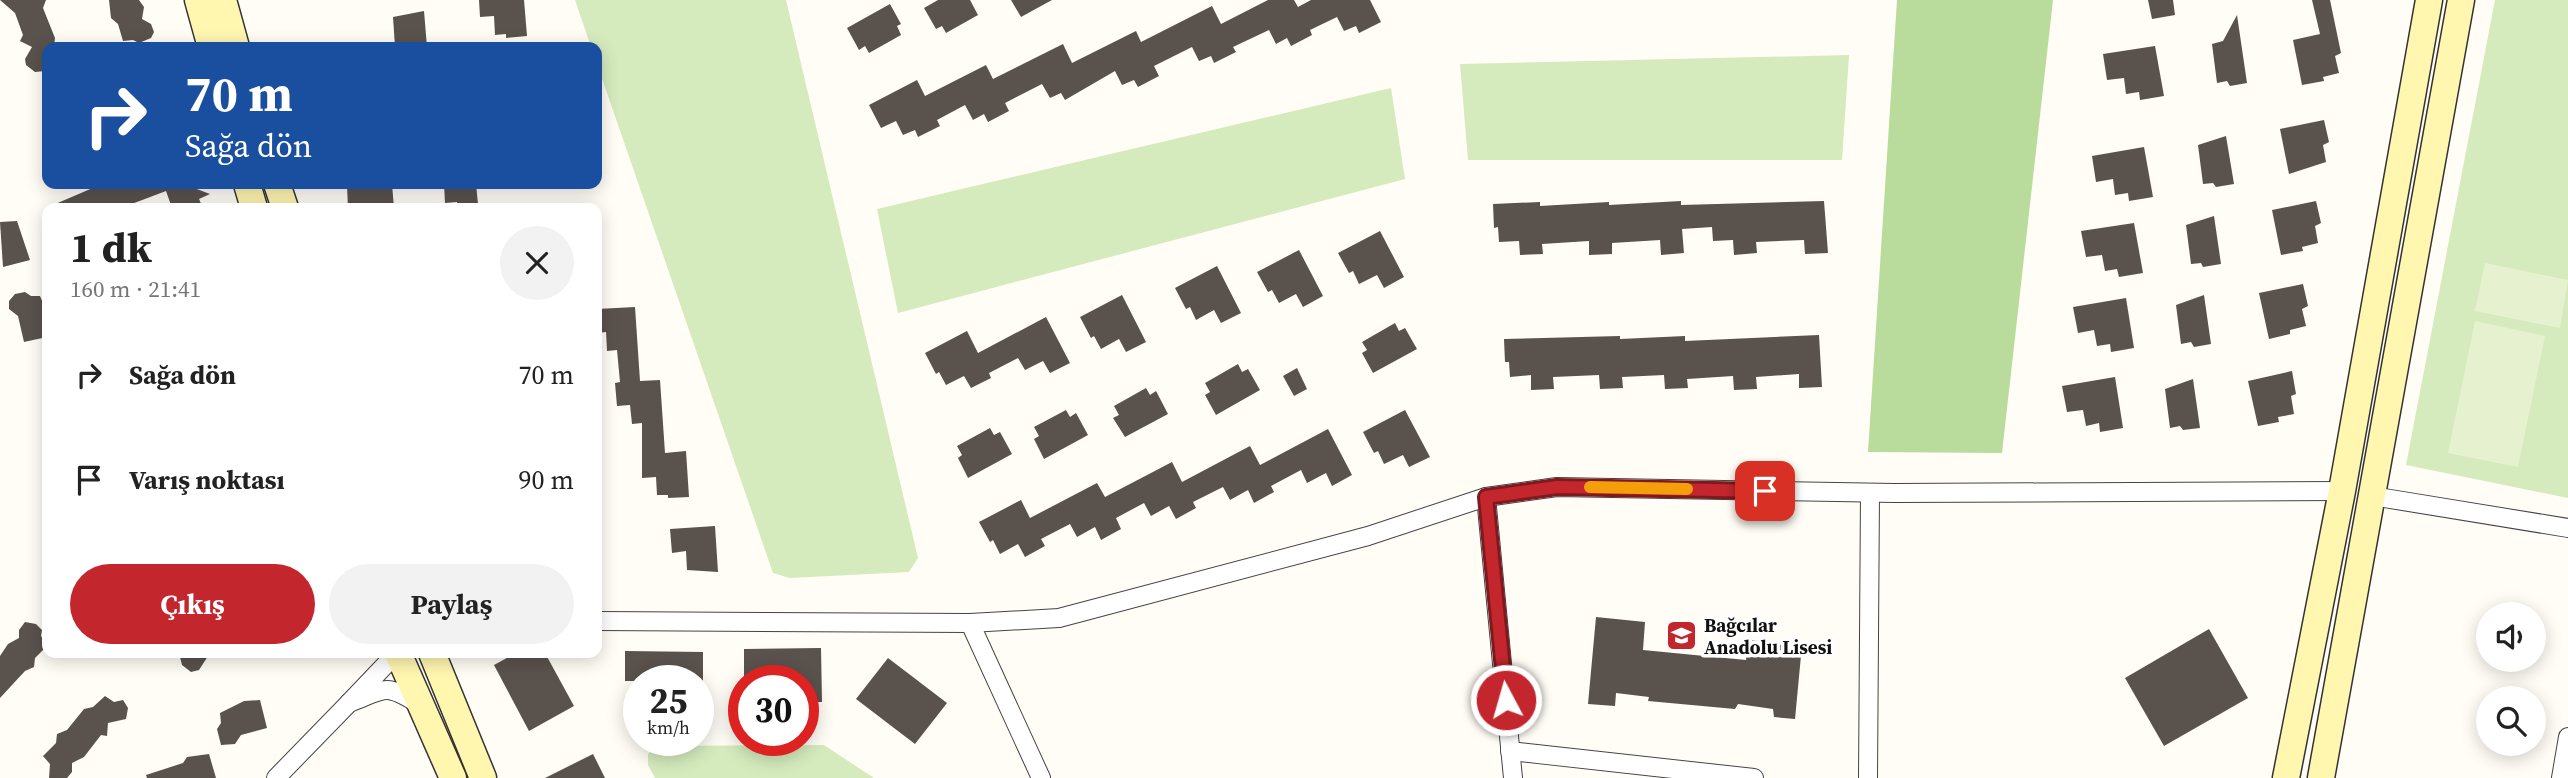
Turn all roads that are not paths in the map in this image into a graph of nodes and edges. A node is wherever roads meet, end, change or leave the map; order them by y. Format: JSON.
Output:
{"nodes":[{"id":1,"x":198,"y":0,"type":"edge"},
{"id":2,"x":223,"y":0,"type":"edge"},
{"id":3,"x":2429,"y":0,"type":"edge"},
{"id":4,"x":2461,"y":0,"type":"edge"},
{"id":5,"x":210,"y":42,"type":"edge"},
{"id":6,"x":235,"y":42,"type":"edge"},
{"id":7,"x":2342,"y":491,"type":"junction"},
{"id":8,"x":1870,"y":493,"type":"junction"},
{"id":9,"x":2371,"y":496,"type":"junction"},
{"id":10,"x":1486,"y":497,"type":"junction"},
{"id":11,"x":2568,"y":528,"type":"edge"},
{"id":12,"x":602,"y":621,"type":"edge"},
{"id":13,"x":970,"y":623,"type":"junction"},
{"id":14,"x":390,"y":658,"type":"edge"},
{"id":15,"x":400,"y":658,"type":"edge"},
{"id":16,"x":434,"y":658,"type":"edge"},
{"id":17,"x":349,"y":703,"type":"junction"},
{"id":18,"x":420,"y":705,"type":"junction"},
{"id":19,"x":2568,"y":737,"type":"edge"},
{"id":20,"x":1510,"y":751,"type":"junction"},
{"id":21,"x":276,"y":778,"type":"edge"},
{"id":22,"x":453,"y":778,"type":"edge"},
{"id":23,"x":483,"y":778,"type":"edge"},
{"id":24,"x":1041,"y":778,"type":"edge"},
{"id":25,"x":1513,"y":778,"type":"edge"},
{"id":26,"x":1754,"y":778,"type":"edge"},
{"id":27,"x":1868,"y":778,"type":"edge"},
{"id":28,"x":2286,"y":778,"type":"edge"},
{"id":29,"x":2321,"y":778,"type":"edge"},
{"id":30,"x":2561,"y":778,"type":"edge"}],
"edges":[{"from":1,"to":5,"type":"main road"},
{"from":2,"to":6,"type":"main road"},
{"from":3,"to":7,"type":"main road"},
{"from":4,"to":9,"type":"main road"},
{"from":7,"to":8,"type":"street"},
{"from":7,"to":28,"type":"main road"},
{"from":8,"to":10,"type":"street"},
{"from":8,"to":27,"type":"street"},
{"from":9,"to":11,"type":"street"},
{"from":9,"to":29,"type":"main road"},
{"from":10,"to":13,"type":"street"},
{"from":10,"to":20,"type":"street"},
{"from":12,"to":13,"type":"street"},
{"from":13,"to":24,"type":"street"},
{"from":14,"to":17,"type":"street"},
{"from":15,"to":18,"type":"main road"},
{"from":16,"to":23,"type":"main road"},
{"from":17,"to":18,"type":"street"},
{"from":17,"to":21,"type":"street"},
{"from":18,"to":22,"type":"main road"},
{"from":19,"to":30,"type":"street"},
{"from":20,"to":25,"type":"street"},
{"from":20,"to":26,"type":"street"}]}
